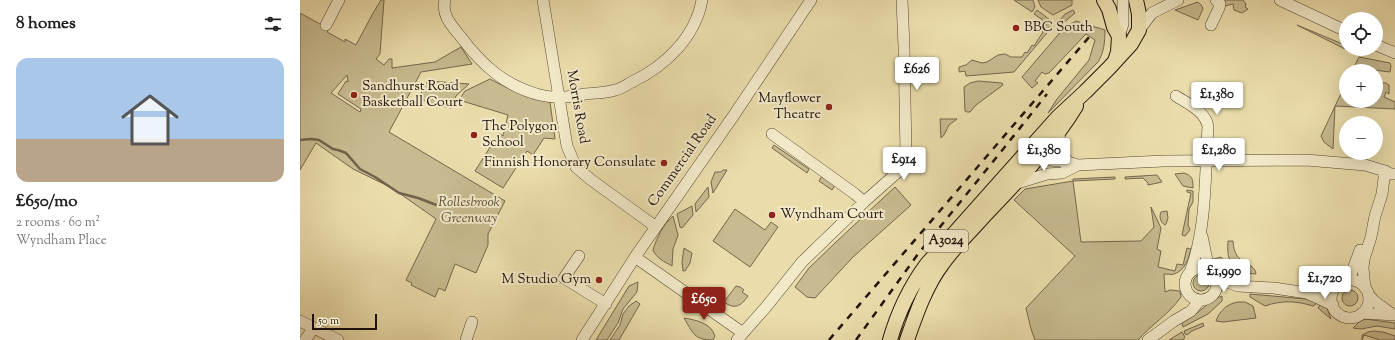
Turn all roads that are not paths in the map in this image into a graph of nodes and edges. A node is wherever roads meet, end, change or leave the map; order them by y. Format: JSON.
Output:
{"nodes":[{"id":1,"x":340,"y":0,"type":"edge"},
{"id":2,"x":444,"y":0,"type":"edge"},
{"id":3,"x":543,"y":0,"type":"edge"},
{"id":4,"x":702,"y":0,"type":"edge"},
{"id":5,"x":811,"y":0,"type":"edge"},
{"id":6,"x":902,"y":0,"type":"edge"},
{"id":7,"x":1104,"y":0,"type":"edge"},
{"id":8,"x":1123,"y":0,"type":"edge"},
{"id":9,"x":1136,"y":0,"type":"edge"},
{"id":10,"x":1178,"y":0,"type":"edge"},
{"id":11,"x":1216,"y":0,"type":"edge"},
{"id":12,"x":1280,"y":0,"type":"edge"},
{"id":13,"x":326,"y":24,"type":"dead end"},
{"id":14,"x":1211,"y":25,"type":"dead end"},
{"id":15,"x":1339,"y":28,"type":"edge"},
{"id":16,"x":1139,"y":30,"type":"junction"},
{"id":17,"x":1119,"y":36,"type":"junction"},
{"id":18,"x":1383,"y":47,"type":"edge"},
{"id":19,"x":1395,"y":53,"type":"edge"},
{"id":20,"x":1115,"y":61,"type":"junction"},
{"id":21,"x":1085,"y":92,"type":"junction"},
{"id":22,"x":560,"y":98,"type":"junction"},
{"id":23,"x":1181,"y":103,"type":"dead end"},
{"id":24,"x":1059,"y":132,"type":"junction"},
{"id":25,"x":772,"y":134,"type":"dead end"},
{"id":26,"x":1030,"y":160,"type":"junction"},
{"id":27,"x":1206,"y":160,"type":"junction"},
{"id":28,"x":1073,"y":164,"type":"junction"},
{"id":29,"x":1392,"y":170,"type":"edge"},
{"id":30,"x":1047,"y":174,"type":"junction"},
{"id":31,"x":1014,"y":184,"type":"junction"},
{"id":32,"x":864,"y":202,"type":"junction"},
{"id":33,"x":1375,"y":216,"type":"junction"},
{"id":34,"x":656,"y":226,"type":"junction"},
{"id":35,"x":1201,"y":232,"type":"junction"},
{"id":36,"x":580,"y":256,"type":"dead end"},
{"id":37,"x":635,"y":257,"type":"junction"},
{"id":38,"x":1190,"y":272,"type":"junction"},
{"id":39,"x":1213,"y":274,"type":"junction"},
{"id":40,"x":1341,"y":283,"type":"junction"},
{"id":41,"x":1238,"y":286,"type":"junction"},
{"id":42,"x":1216,"y":290,"type":"junction"},
{"id":43,"x":1187,"y":291,"type":"junction"},
{"id":44,"x":1366,"y":291,"type":"junction"},
{"id":45,"x":1306,"y":293,"type":"junction"},
{"id":46,"x":1200,"y":300,"type":"junction"},
{"id":47,"x":606,"y":304,"type":"junction"},
{"id":48,"x":1333,"y":306,"type":"junction"},
{"id":49,"x":1362,"y":313,"type":"junction"},
{"id":50,"x":1393,"y":315,"type":"edge"},
{"id":51,"x":1182,"y":317,"type":"junction"},
{"id":52,"x":300,"y":322,"type":"edge"},
{"id":53,"x":472,"y":322,"type":"dead end"},
{"id":54,"x":313,"y":329,"type":"junction"},
{"id":55,"x":740,"y":337,"type":"edge"},
{"id":56,"x":305,"y":340,"type":"edge"},
{"id":57,"x":338,"y":340,"type":"edge"},
{"id":58,"x":466,"y":340,"type":"edge"},
{"id":59,"x":582,"y":340,"type":"edge"},
{"id":60,"x":890,"y":340,"type":"edge"},
{"id":61,"x":907,"y":340,"type":"edge"},
{"id":62,"x":1148,"y":340,"type":"edge"}],
"edges":[{"from":1,"to":13,"type":"street"},
{"from":2,"to":22,"type":"street"},
{"from":3,"to":22,"type":"street","name":"Morris Road"},
{"from":4,"to":22,"type":"street"},
{"from":5,"to":34,"type":"street","name":"Commercial Road"},
{"from":6,"to":32,"type":"street"},
{"from":7,"to":17,"type":"main road"},
{"from":8,"to":17,"type":"street"},
{"from":9,"to":16,"type":"main road"},
{"from":10,"to":16,"type":"street"},
{"from":11,"to":14,"type":"street"},
{"from":12,"to":15,"type":"street"},
{"from":16,"to":20,"type":"main road","number":"A3024"},
{"from":17,"to":20,"type":"main road"},
{"from":18,"to":19,"type":"street"},
{"from":20,"to":21,"type":"main road","number":"A3024"},
{"from":21,"to":24,"type":"main road","number":"A3024"},
{"from":21,"to":26,"type":"main road","number":"A3024"},
{"from":22,"to":34,"type":"street","name":"Morris Road"},
{"from":23,"to":27,"type":"street"},
{"from":24,"to":26,"type":"main road","number":"A3024"},
{"from":24,"to":28,"type":"street"},
{"from":25,"to":32,"type":"street"},
{"from":26,"to":28,"type":"street"},
{"from":26,"to":30,"type":"street"},
{"from":26,"to":31,"type":"main road","number":"A3024"},
{"from":26,"to":60,"type":"main road","number":"A3024"},
{"from":27,"to":28,"type":"street"},
{"from":27,"to":29,"type":"street"},
{"from":27,"to":35,"type":"street"},
{"from":28,"to":30,"type":"street"},
{"from":29,"to":33,"type":"street"},
{"from":30,"to":31,"type":"street"},
{"from":31,"to":61,"type":"main road","number":"A3024"},
{"from":32,"to":55,"type":"street"},
{"from":33,"to":40,"type":"street"},
{"from":33,"to":44,"type":"street"},
{"from":34,"to":37,"type":"street","name":"Commercial Road"},
{"from":35,"to":38,"type":"street"},
{"from":35,"to":39,"type":"street"},
{"from":36,"to":47,"type":"street"},
{"from":37,"to":47,"type":"street","name":"Commercial Road"},
{"from":37,"to":55,"type":"street"},
{"from":38,"to":39,"type":"street"},
{"from":38,"to":43,"type":"street"},
{"from":39,"to":41,"type":"street"},
{"from":39,"to":42,"type":"street"},
{"from":40,"to":44,"type":"street"},
{"from":40,"to":45,"type":"street"},
{"from":40,"to":48,"type":"street"},
{"from":41,"to":42,"type":"street"},
{"from":41,"to":45,"type":"street"},
{"from":42,"to":46,"type":"street"},
{"from":43,"to":46,"type":"street"},
{"from":43,"to":51,"type":"street"},
{"from":44,"to":49,"type":"street"},
{"from":44,"to":50,"type":"street"},
{"from":45,"to":48,"type":"street"},
{"from":46,"to":51,"type":"street"},
{"from":47,"to":59,"type":"street","name":"Commercial Road"},
{"from":48,"to":49,"type":"street"},
{"from":49,"to":50,"type":"street"},
{"from":51,"to":62,"type":"street"},
{"from":52,"to":54,"type":"street"},
{"from":53,"to":58,"type":"street"},
{"from":54,"to":56,"type":"street"},
{"from":54,"to":57,"type":"street"}]}
